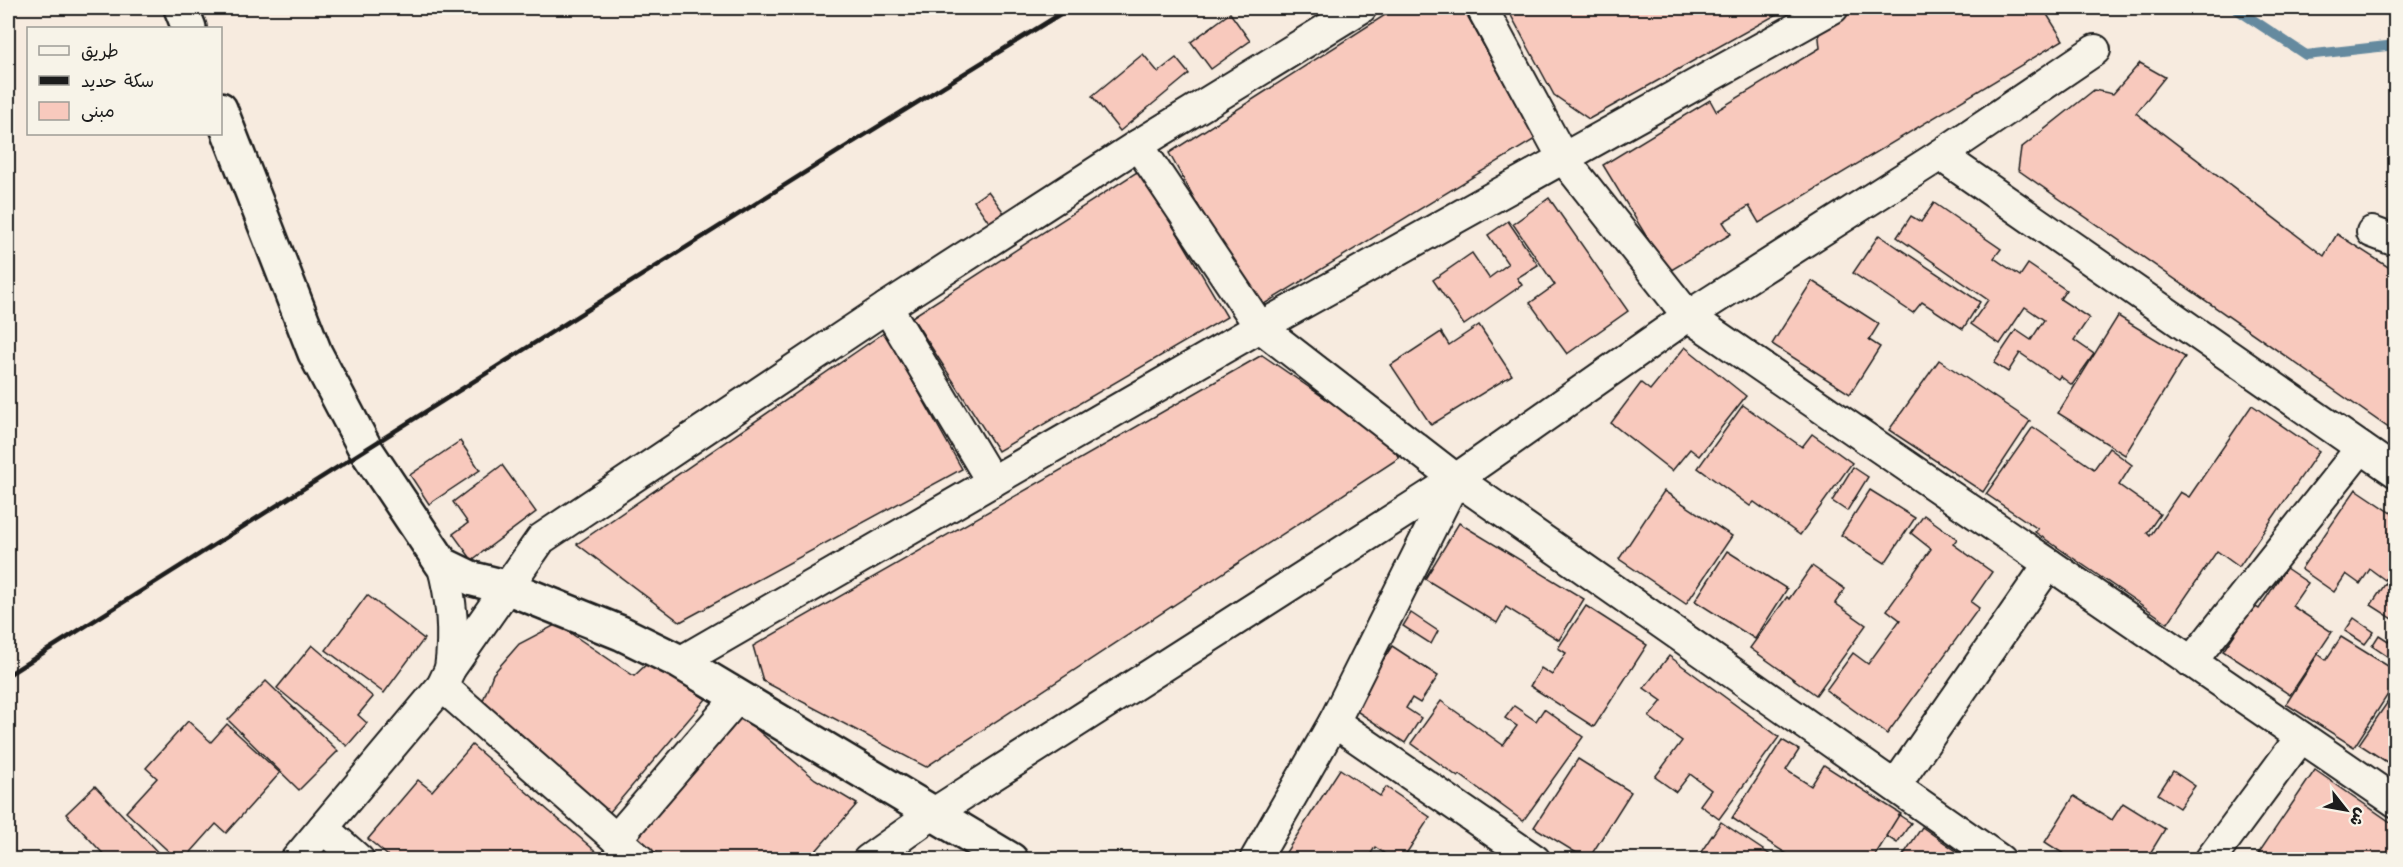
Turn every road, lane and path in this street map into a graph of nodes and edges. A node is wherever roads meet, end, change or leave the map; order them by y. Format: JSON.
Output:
{"nodes":[{"id":1,"x":181,"y":8,"type":"edge"},
{"id":2,"x":1362,"y":8,"type":"edge"},
{"id":3,"x":1482,"y":8,"type":"edge"},
{"id":4,"x":1833,"y":8,"type":"edge"},
{"id":5,"x":189,"y":27,"type":"edge"},
{"id":6,"x":2095,"y":50,"type":"dead end"},
{"id":7,"x":222,"y":115,"type":"edge"},
{"id":8,"x":1138,"y":145,"type":"junction"},
{"id":9,"x":1940,"y":155,"type":"junction"},
{"id":10,"x":1563,"y":159,"type":"junction"},
{"id":11,"x":886,"y":307,"type":"junction"},
{"id":12,"x":1688,"y":316,"type":"junction"},
{"id":13,"x":1260,"y":327,"type":"junction"},
{"id":14,"x":2361,"y":448,"type":"junction"},
{"id":15,"x":2396,"y":472,"type":"edge"},
{"id":16,"x":1456,"y":479,"type":"junction"},
{"id":17,"x":992,"y":482,"type":"junction"},
{"id":18,"x":442,"y":564,"type":"junction"},
{"id":19,"x":2049,"y":564,"type":"junction"},
{"id":20,"x":509,"y":588,"type":"junction"},
{"id":21,"x":680,"y":662,"type":"junction"},
{"id":22,"x":2191,"y":662,"type":"junction"},
{"id":23,"x":446,"y":677,"type":"junction"},
{"id":24,"x":738,"y":697,"type":"junction"},
{"id":25,"x":1334,"y":722,"type":"junction"},
{"id":26,"x":2301,"y":737,"type":"junction"},
{"id":27,"x":1895,"y":786,"type":"junction"},
{"id":28,"x":2396,"y":802,"type":"edge"},
{"id":29,"x":934,"y":813,"type":"junction"},
{"id":30,"x":323,"y":828,"type":"junction"},
{"id":31,"x":616,"y":839,"type":"junction"},
{"id":32,"x":296,"y":860,"type":"edge"},
{"id":33,"x":359,"y":860,"type":"edge"},
{"id":34,"x":640,"y":860,"type":"edge"},
{"id":35,"x":868,"y":860,"type":"edge"},
{"id":36,"x":1011,"y":860,"type":"edge"},
{"id":37,"x":1255,"y":860,"type":"edge"},
{"id":38,"x":1535,"y":860,"type":"edge"},
{"id":39,"x":2000,"y":860,"type":"edge"},
{"id":40,"x":2210,"y":860,"type":"edge"}],
"edges":[{"from":1,"to":5,"type":"street"},
{"from":2,"to":8,"type":"street"},
{"from":3,"to":10,"type":"street"},
{"from":4,"to":10,"type":"street"},
{"from":6,"to":9,"type":"street"},
{"from":7,"to":18,"type":"street"},
{"from":8,"to":11,"type":"street"},
{"from":8,"to":13,"type":"street"},
{"from":9,"to":12,"type":"street"},
{"from":9,"to":14,"type":"street"},
{"from":10,"to":12,"type":"street"},
{"from":10,"to":13,"type":"street"},
{"from":11,"to":17,"type":"street"},
{"from":11,"to":20,"type":"street"},
{"from":12,"to":16,"type":"street"},
{"from":12,"to":19,"type":"street"},
{"from":13,"to":16,"type":"street"},
{"from":13,"to":17,"type":"street"},
{"from":14,"to":15,"type":"street"},
{"from":14,"to":22,"type":"street"},
{"from":16,"to":25,"type":"street"},
{"from":16,"to":27,"type":"street"},
{"from":16,"to":29,"type":"street"},
{"from":17,"to":21,"type":"street"},
{"from":18,"to":20,"type":"street"},
{"from":18,"to":23,"type":"street"},
{"from":19,"to":22,"type":"street"},
{"from":19,"to":27,"type":"street"},
{"from":20,"to":21,"type":"street"},
{"from":20,"to":23,"type":"street"},
{"from":21,"to":24,"type":"street"},
{"from":22,"to":26,"type":"street"},
{"from":23,"to":30,"type":"street"},
{"from":23,"to":31,"type":"street"},
{"from":24,"to":29,"type":"street"},
{"from":24,"to":31,"type":"street"},
{"from":25,"to":37,"type":"street"},
{"from":25,"to":38,"type":"street"},
{"from":26,"to":28,"type":"street"},
{"from":26,"to":40,"type":"street"},
{"from":27,"to":39,"type":"street"},
{"from":29,"to":35,"type":"street"},
{"from":29,"to":36,"type":"street"},
{"from":30,"to":32,"type":"street"},
{"from":30,"to":33,"type":"street"},
{"from":31,"to":34,"type":"street"}]}
